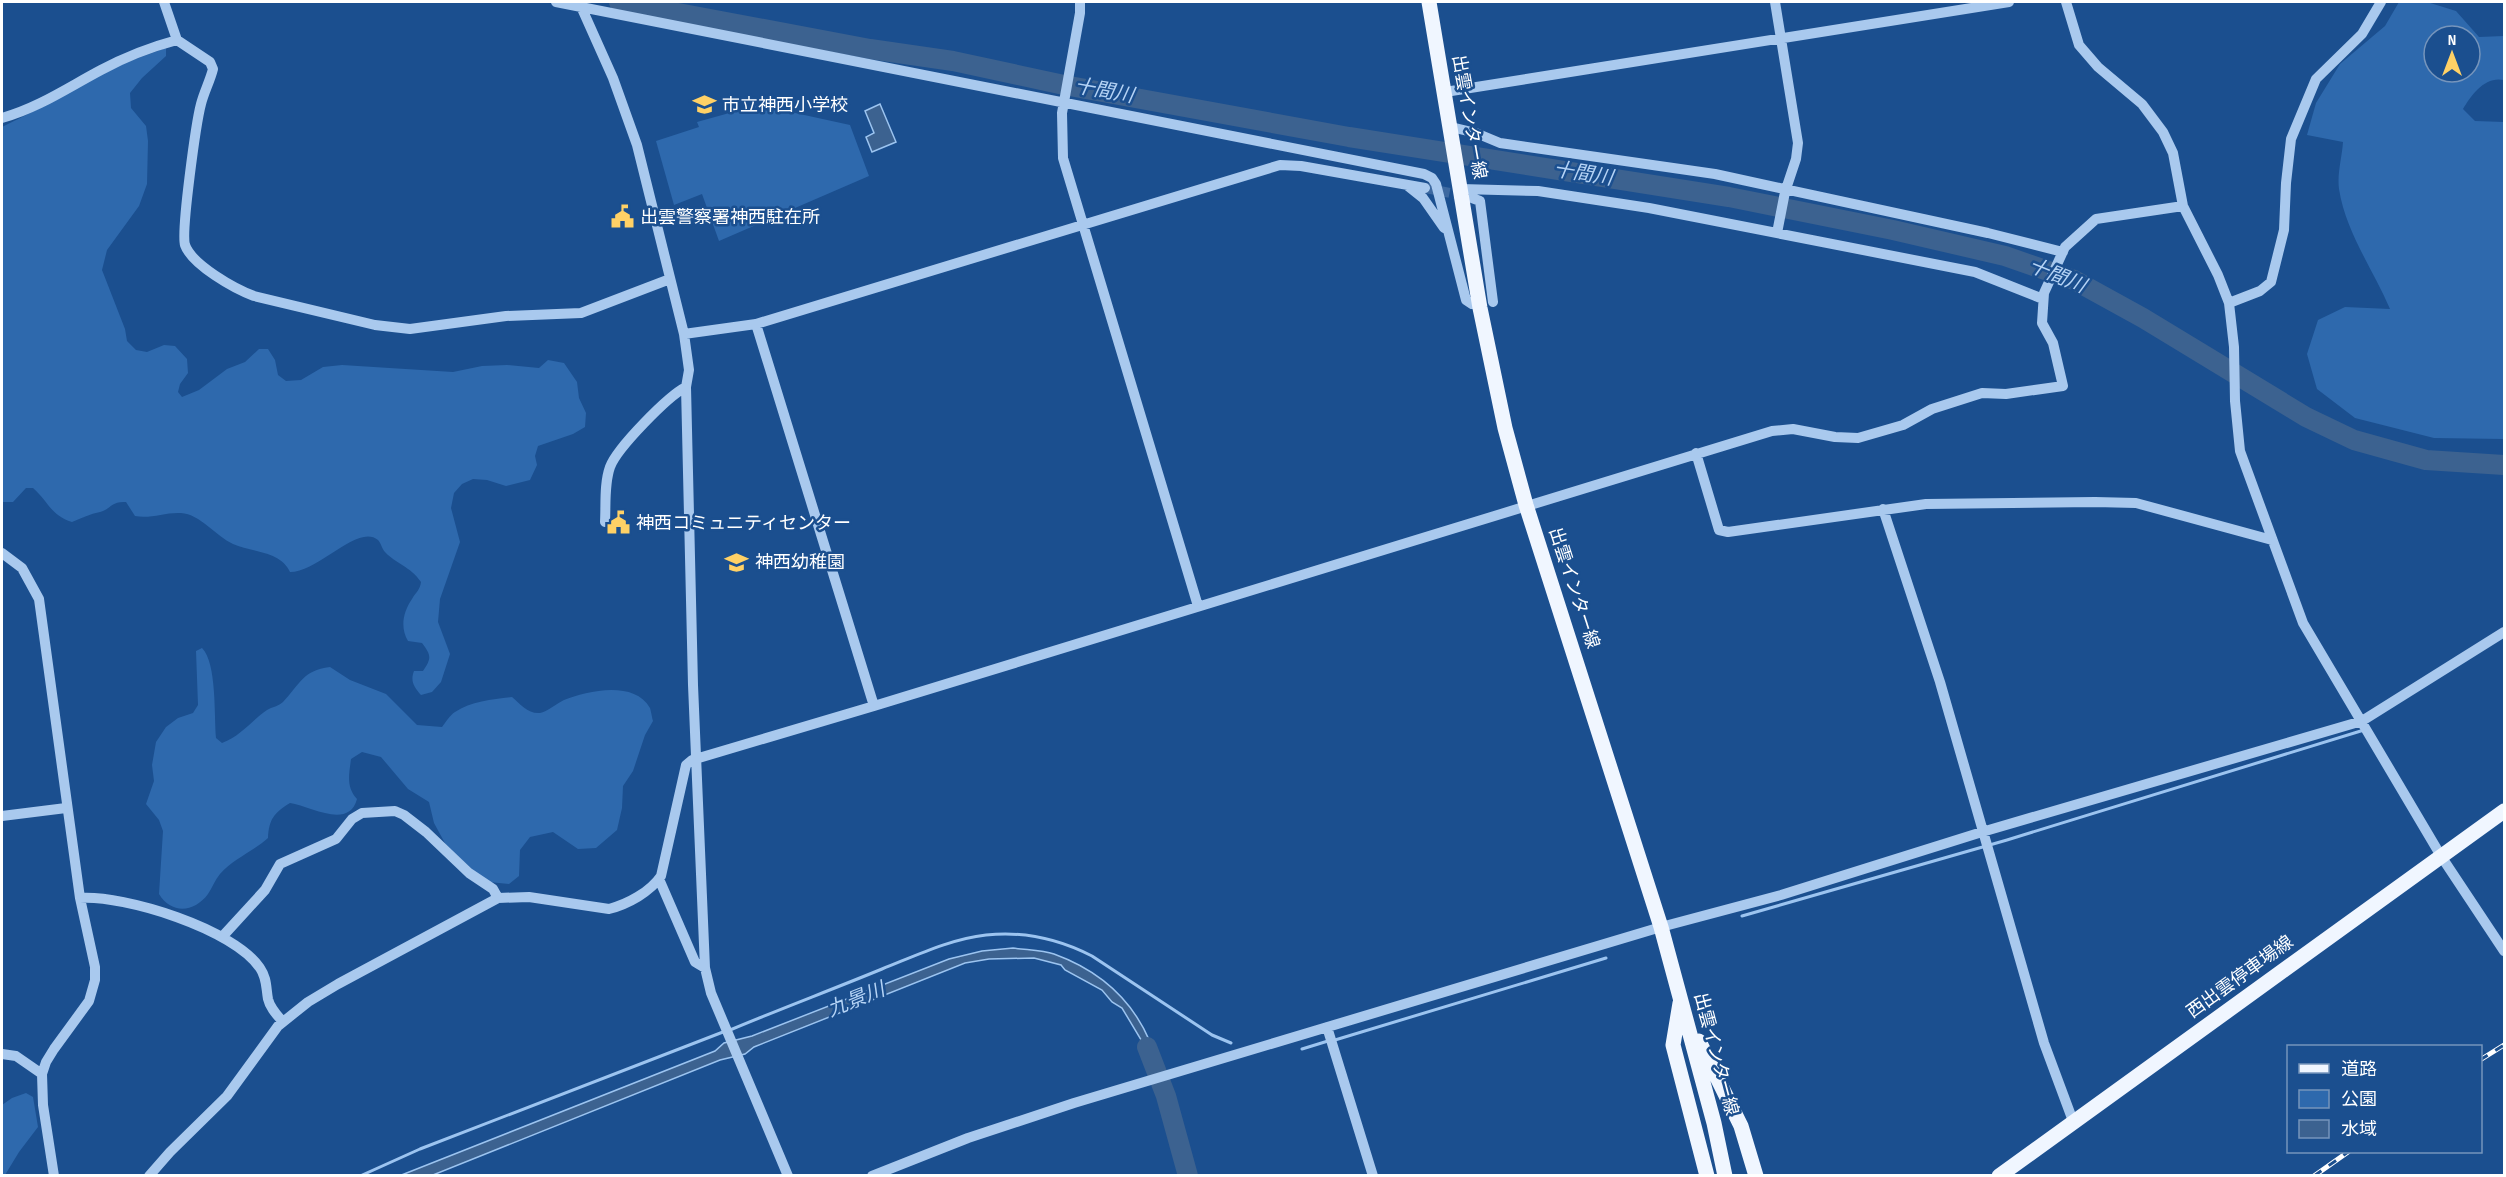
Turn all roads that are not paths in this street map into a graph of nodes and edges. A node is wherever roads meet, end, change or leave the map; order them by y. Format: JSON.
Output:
{"nodes":[{"id":1,"x":164,"y":2,"type":"edge"},
{"id":2,"x":556,"y":2,"type":"edge"},
{"id":3,"x":1080,"y":2,"type":"edge"},
{"id":4,"x":1429,"y":2,"type":"edge"},
{"id":5,"x":1774,"y":2,"type":"edge"},
{"id":6,"x":2009,"y":2,"type":"edge"},
{"id":7,"x":2066,"y":2,"type":"edge"},
{"id":8,"x":2381,"y":2,"type":"edge"},
{"id":9,"x":581,"y":4,"type":"edge"},
{"id":10,"x":1780,"y":39,"type":"junction"},
{"id":11,"x":177,"y":40,"type":"junction"},
{"id":12,"x":1445,"y":92,"type":"junction"},
{"id":13,"x":1063,"y":102,"type":"junction"},
{"id":14,"x":2,"y":118,"type":"edge"},
{"id":15,"x":1452,"y":132,"type":"junction"},
{"id":16,"x":1405,"y":184,"type":"junction"},
{"id":17,"x":1425,"y":188,"type":"tunnel mouth"},
{"id":18,"x":1465,"y":189,"type":"junction"},
{"id":19,"x":1786,"y":191,"type":"junction"},
{"id":20,"x":2183,"y":206,"type":"junction"},
{"id":21,"x":1082,"y":226,"type":"junction"},
{"id":22,"x":1777,"y":230,"type":"junction"},
{"id":23,"x":1449,"y":236,"type":"junction"},
{"id":24,"x":2062,"y":254,"type":"junction"},
{"id":25,"x":670,"y":279,"type":"junction"},
{"id":26,"x":2044,"y":296,"type":"junction"},
{"id":27,"x":1493,"y":302,"type":"dead end"},
{"id":28,"x":2229,"y":303,"type":"junction"},
{"id":29,"x":1472,"y":304,"type":"dead end"},
{"id":30,"x":756,"y":324,"type":"junction"},
{"id":31,"x":684,"y":334,"type":"junction"},
{"id":32,"x":686,"y":387,"type":"junction"},
{"id":33,"x":1696,"y":453,"type":"junction"},
{"id":34,"x":1526,"y":505,"type":"junction"},
{"id":35,"x":1883,"y":509,"type":"junction"},
{"id":36,"x":605,"y":522,"type":"dead end"},
{"id":37,"x":2272,"y":540,"type":"junction"},
{"id":38,"x":2,"y":553,"type":"edge"},
{"id":39,"x":1198,"y":606,"type":"junction"},
{"id":40,"x":2505,"y":632,"type":"edge"},
{"id":41,"x":874,"y":706,"type":"junction"},
{"id":42,"x":2362,"y":721,"type":"junction"},
{"id":43,"x":696,"y":758,"type":"junction"},
{"id":44,"x":66,"y":808,"type":"junction"},
{"id":45,"x":2505,"y":811,"type":"edge"},
{"id":46,"x":2,"y":816,"type":"edge"},
{"id":47,"x":1982,"y":832,"type":"junction"},
{"id":48,"x":2441,"y":856,"type":"junction"},
{"id":49,"x":659,"y":879,"type":"junction"},
{"id":50,"x":80,"y":898,"type":"junction"},
{"id":51,"x":498,"y":898,"type":"junction"},
{"id":52,"x":1661,"y":927,"type":"junction"},
{"id":53,"x":222,"y":937,"type":"junction"},
{"id":54,"x":2505,"y":951,"type":"edge"},
{"id":55,"x":705,"y":968,"type":"junction"},
{"id":56,"x":1681,"y":999,"type":"junction"},
{"id":57,"x":1686,"y":1015,"type":"junction"},
{"id":58,"x":283,"y":1022,"type":"junction"},
{"id":59,"x":1327,"y":1027,"type":"junction"},
{"id":60,"x":2,"y":1054,"type":"edge"},
{"id":61,"x":42,"y":1074,"type":"junction"},
{"id":62,"x":2073,"y":1121,"type":"junction"},
{"id":63,"x":54,"y":1176,"type":"edge"},
{"id":64,"x":149,"y":1176,"type":"edge"},
{"id":65,"x":788,"y":1176,"type":"edge"},
{"id":66,"x":872,"y":1176,"type":"edge"},
{"id":67,"x":1373,"y":1176,"type":"edge"},
{"id":68,"x":1707,"y":1176,"type":"edge"},
{"id":69,"x":1725,"y":1176,"type":"edge"},
{"id":70,"x":1756,"y":1176,"type":"edge"},
{"id":71,"x":1999,"y":1176,"type":"edge"}],
"edges":[{"from":1,"to":11,"type":"street"},
{"from":2,"to":9,"type":"street"},
{"from":3,"to":13,"type":"street"},
{"from":4,"to":12,"type":"main road","name":"出雲インター線"},
{"from":5,"to":10,"type":"street"},
{"from":6,"to":10,"type":"street"},
{"from":7,"to":20,"type":"street"},
{"from":8,"to":28,"type":"street"},
{"from":9,"to":13,"type":"street"},
{"from":9,"to":25,"type":"street"},
{"from":10,"to":12,"type":"street"},
{"from":10,"to":19,"type":"street"},
{"from":11,"to":14,"type":"street"},
{"from":11,"to":25,"type":"street"},
{"from":12,"to":15,"type":"main road","name":"出雲インター線"},
{"from":13,"to":21,"type":"street"},
{"from":13,"to":23,"type":"street"},
{"from":15,"to":18,"type":"main road","name":"出雲インター線"},
{"from":15,"to":19,"type":"street"},
{"from":16,"to":17,"type":"street"},
{"from":16,"to":21,"type":"street"},
{"from":16,"to":23,"type":"street"},
{"from":18,"to":22,"type":"street"},
{"from":18,"to":27,"type":"street"},
{"from":18,"to":34,"type":"main road","name":"出雲インター線"},
{"from":19,"to":22,"type":"street"},
{"from":19,"to":24,"type":"street"},
{"from":20,"to":24,"type":"street"},
{"from":20,"to":28,"type":"street"},
{"from":21,"to":30,"type":"street"},
{"from":21,"to":39,"type":"street"},
{"from":22,"to":26,"type":"street"},
{"from":23,"to":29,"type":"street"},
{"from":24,"to":26,"type":"street"},
{"from":25,"to":31,"type":"street"},
{"from":26,"to":33,"type":"street"},
{"from":28,"to":37,"type":"street"},
{"from":30,"to":31,"type":"street"},
{"from":30,"to":41,"type":"street"},
{"from":31,"to":32,"type":"street"},
{"from":32,"to":36,"type":"street"},
{"from":32,"to":43,"type":"street"},
{"from":33,"to":34,"type":"street"},
{"from":33,"to":35,"type":"street"},
{"from":34,"to":39,"type":"street"},
{"from":34,"to":52,"type":"main road","name":"出雲インター線"},
{"from":35,"to":37,"type":"street"},
{"from":35,"to":47,"type":"street"},
{"from":37,"to":42,"type":"street"},
{"from":38,"to":44,"type":"street"},
{"from":39,"to":41,"type":"street"},
{"from":40,"to":42,"type":"street"},
{"from":41,"to":43,"type":"street"},
{"from":42,"to":47,"type":"street"},
{"from":42,"to":48,"type":"street"},
{"from":43,"to":49,"type":"street"},
{"from":43,"to":55,"type":"street"},
{"from":44,"to":46,"type":"street"},
{"from":44,"to":50,"type":"street"},
{"from":45,"to":48,"type":"main road","name":"西出雲停車場線"},
{"from":47,"to":52,"type":"street"},
{"from":47,"to":62,"type":"street"},
{"from":48,"to":54,"type":"street"},
{"from":48,"to":62,"type":"main road","name":"西出雲停車場線"},
{"from":49,"to":51,"type":"street"},
{"from":49,"to":55,"type":"street"},
{"from":50,"to":53,"type":"street"},
{"from":50,"to":61,"type":"street"},
{"from":51,"to":53,"type":"street"},
{"from":51,"to":58,"type":"street"},
{"from":52,"to":56,"type":"main road","name":"出雲インター線"},
{"from":52,"to":59,"type":"street"},
{"from":53,"to":58,"type":"street"},
{"from":55,"to":65,"type":"street"},
{"from":56,"to":57,"type":"main road","name":"出雲インター線"},
{"from":56,"to":68,"type":"main road"},
{"from":57,"to":69,"type":"main road","name":"出雲インター線"},
{"from":57,"to":70,"type":"main road"},
{"from":58,"to":64,"type":"street"},
{"from":59,"to":66,"type":"street"},
{"from":59,"to":67,"type":"street"},
{"from":60,"to":61,"type":"street"},
{"from":61,"to":63,"type":"street"},
{"from":62,"to":71,"type":"main road","name":"西出雲停車場線"}]}
